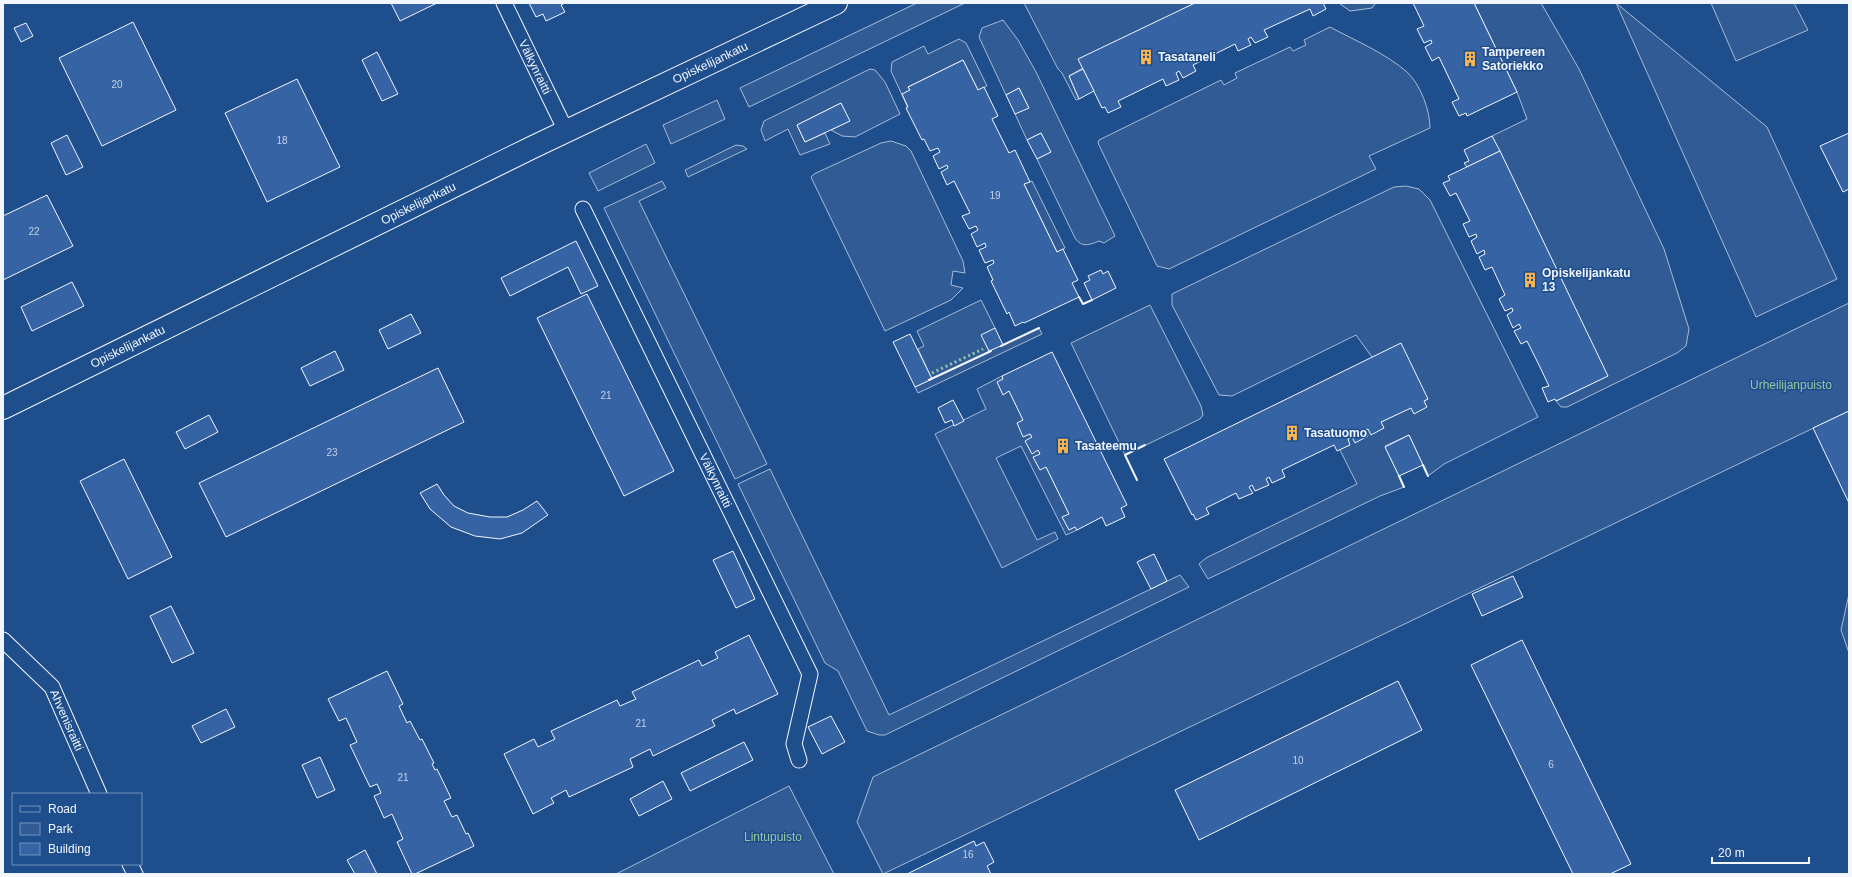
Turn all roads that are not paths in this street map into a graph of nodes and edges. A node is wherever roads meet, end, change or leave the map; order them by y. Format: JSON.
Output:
{"nodes":[{"id":1,"x":504,"y":3,"type":"edge"},
{"id":2,"x":836,"y":3,"type":"edge"},
{"id":3,"x":566,"y":132,"type":"junction"},
{"id":4,"x":582,"y":209,"type":"dead end"},
{"id":5,"x":3,"y":408,"type":"edge"},
{"id":6,"x":3,"y":640,"type":"edge"},
{"id":7,"x":799,"y":760,"type":"dead end"},
{"id":8,"x":99,"y":793,"type":"edge"}],
"edges":[{"from":1,"to":3,"type":"lane","name":"Välkynraitti"},
{"from":2,"to":3,"type":"main road","name":"Opiskelijankatu"},
{"from":3,"to":5,"type":"main road","name":"Opiskelijankatu"},
{"from":4,"to":7,"type":"lane","name":"Välkynraitti"},
{"from":6,"to":8,"type":"lane","name":"Ahvenisraitti"}]}
